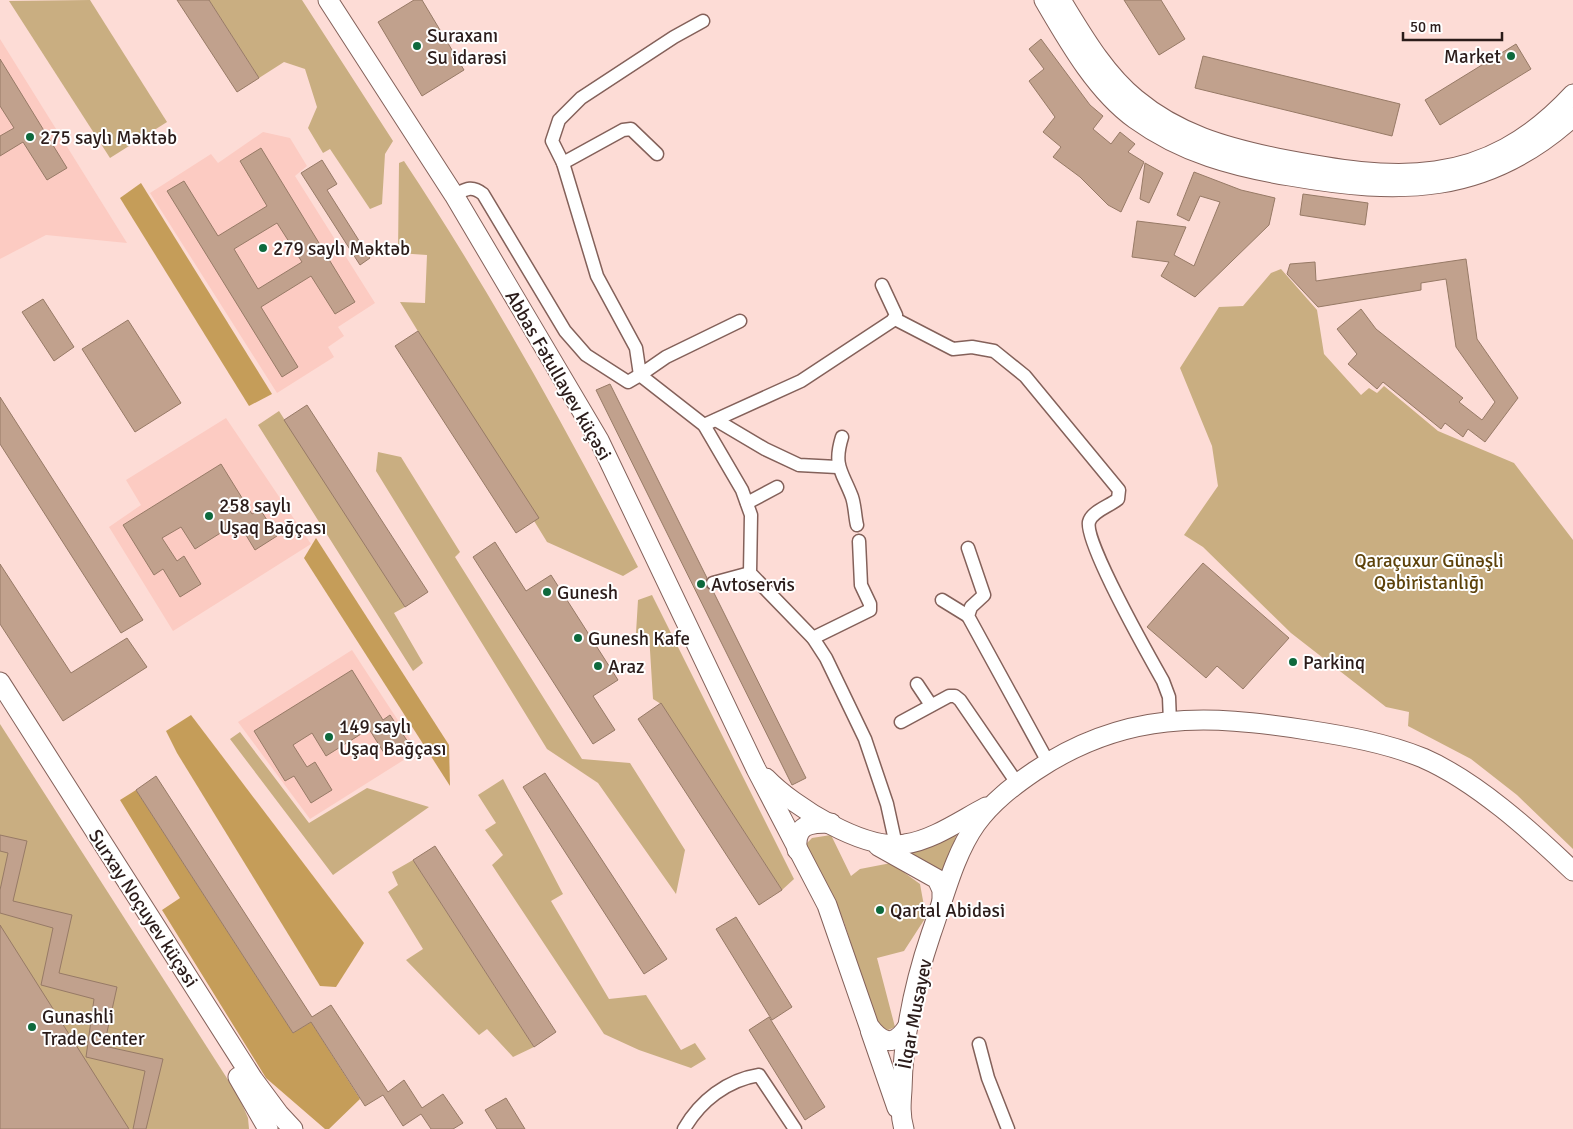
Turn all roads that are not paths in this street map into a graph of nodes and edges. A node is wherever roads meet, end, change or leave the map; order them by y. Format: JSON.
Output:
{"nodes":[{"id":1,"x":328,"y":0,"type":"edge"},
{"id":2,"x":1044,"y":0,"type":"edge"},
{"id":3,"x":1061,"y":0,"type":"edge"},
{"id":4,"x":704,"y":21,"type":"dead end"},
{"id":5,"x":1573,"y":94,"type":"edge"},
{"id":6,"x":1573,"y":117,"type":"edge"},
{"id":7,"x":657,"y":154,"type":"dead end"},
{"id":8,"x":563,"y":163,"type":"junction"},
{"id":9,"x":1274,"y":165,"type":"junction"},
{"id":10,"x":454,"y":195,"type":"junction"},
{"id":11,"x":882,"y":285,"type":"dead end"},
{"id":12,"x":895,"y":319,"type":"junction"},
{"id":13,"x":740,"y":321,"type":"dead end"},
{"id":14,"x":640,"y":375,"type":"junction"},
{"id":15,"x":710,"y":423,"type":"junction"},
{"id":16,"x":842,"y":436,"type":"dead end"},
{"id":17,"x":837,"y":466,"type":"junction"},
{"id":18,"x":777,"y":486,"type":"dead end"},
{"id":19,"x":747,"y":503,"type":"junction"},
{"id":20,"x":857,"y":526,"type":"dead end"},
{"id":21,"x":859,"y":541,"type":"dead end"},
{"id":22,"x":968,"y":548,"type":"dead end"},
{"id":23,"x":750,"y":572,"type":"junction"},
{"id":24,"x":713,"y":583,"type":"dead end"},
{"id":25,"x":942,"y":600,"type":"dead end"},
{"id":26,"x":968,"y":616,"type":"junction"},
{"id":27,"x":813,"y":638,"type":"junction"},
{"id":28,"x":0,"y":682,"type":"edge"},
{"id":29,"x":917,"y":684,"type":"dead end"},
{"id":30,"x":931,"y":705,"type":"junction"},
{"id":31,"x":0,"y":706,"type":"edge"},
{"id":32,"x":901,"y":722,"type":"dead end"},
{"id":33,"x":1170,"y":722,"type":"junction"},
{"id":34,"x":1048,"y":762,"type":"junction"},
{"id":35,"x":756,"y":769,"type":"junction"},
{"id":36,"x":1017,"y":783,"type":"junction"},
{"id":37,"x":994,"y":803,"type":"junction"},
{"id":38,"x":831,"y":823,"type":"junction"},
{"id":39,"x":863,"y":838,"type":"junction"},
{"id":40,"x":896,"y":845,"type":"junction"},
{"id":41,"x":797,"y":850,"type":"junction"},
{"id":42,"x":1573,"y":871,"type":"edge"},
{"id":43,"x":942,"y":902,"type":"junction"},
{"id":44,"x":869,"y":1026,"type":"junction"},
{"id":45,"x":908,"y":1026,"type":"junction"},
{"id":46,"x":979,"y":1044,"type":"dead end"},
{"id":47,"x":902,"y":1124,"type":"edge"},
{"id":48,"x":268,"y":1129,"type":"edge"},
{"id":49,"x":293,"y":1129,"type":"edge"},
{"id":50,"x":684,"y":1129,"type":"edge"},
{"id":51,"x":795,"y":1129,"type":"edge"},
{"id":52,"x":1008,"y":1129,"type":"edge"}],
"edges":[{"from":1,"to":10,"type":"main road","name":"Abbas Fətullayev küçəsi"},
{"from":2,"to":9,"type":"main road"},
{"from":3,"to":9,"type":"main road"},
{"from":4,"to":8,"type":"street"},
{"from":5,"to":9,"type":"main road"},
{"from":6,"to":9,"type":"main road"},
{"from":7,"to":8,"type":"street"},
{"from":8,"to":14,"type":"street"},
{"from":10,"to":14,"type":"street"},
{"from":10,"to":35,"type":"main road","name":"Abbas Fətullayev küçəsi"},
{"from":11,"to":12,"type":"street"},
{"from":12,"to":15,"type":"street"},
{"from":12,"to":33,"type":"street"},
{"from":13,"to":14,"type":"street"},
{"from":14,"to":15,"type":"street"},
{"from":15,"to":17,"type":"street"},
{"from":15,"to":19,"type":"street"},
{"from":16,"to":17,"type":"street"},
{"from":17,"to":20,"type":"street"},
{"from":18,"to":19,"type":"street"},
{"from":19,"to":23,"type":"street"},
{"from":21,"to":27,"type":"street"},
{"from":22,"to":26,"type":"street"},
{"from":23,"to":24,"type":"street"},
{"from":23,"to":27,"type":"street"},
{"from":25,"to":26,"type":"street"},
{"from":26,"to":34,"type":"street"},
{"from":27,"to":40,"type":"street"},
{"from":28,"to":49,"type":"main road","name":"Surxay Noçuyev küçəsi"},
{"from":29,"to":30,"type":"street"},
{"from":30,"to":32,"type":"street"},
{"from":30,"to":36,"type":"street"},
{"from":31,"to":48,"type":"main road","name":"Surxay Noçuyev küçəsi"},
{"from":33,"to":34,"type":"main road"},
{"from":33,"to":42,"type":"main road"},
{"from":34,"to":36,"type":"main road"},
{"from":35,"to":38,"type":"main road"},
{"from":35,"to":41,"type":"main road","name":"Abbas Fətullayev küçəsi"},
{"from":36,"to":37,"type":"main road"},
{"from":37,"to":40,"type":"main road"},
{"from":37,"to":43,"type":"main road","name":"İlqar Musayev"},
{"from":38,"to":39,"type":"main road"},
{"from":38,"to":41,"type":"main road"},
{"from":39,"to":40,"type":"main road"},
{"from":39,"to":43,"type":"main road"},
{"from":41,"to":44,"type":"main road","name":"Abbas Fətullayev küçəsi"},
{"from":43,"to":45,"type":"main road","name":"İlqar Musayev"},
{"from":44,"to":45,"type":"main road"},
{"from":44,"to":47,"type":"main road","name":"Abbas Fətullayev küçəsi"},
{"from":45,"to":47,"type":"main road","name":"İlqar Musayev"},
{"from":46,"to":52,"type":"street"},
{"from":50,"to":51,"type":"street"}]}
